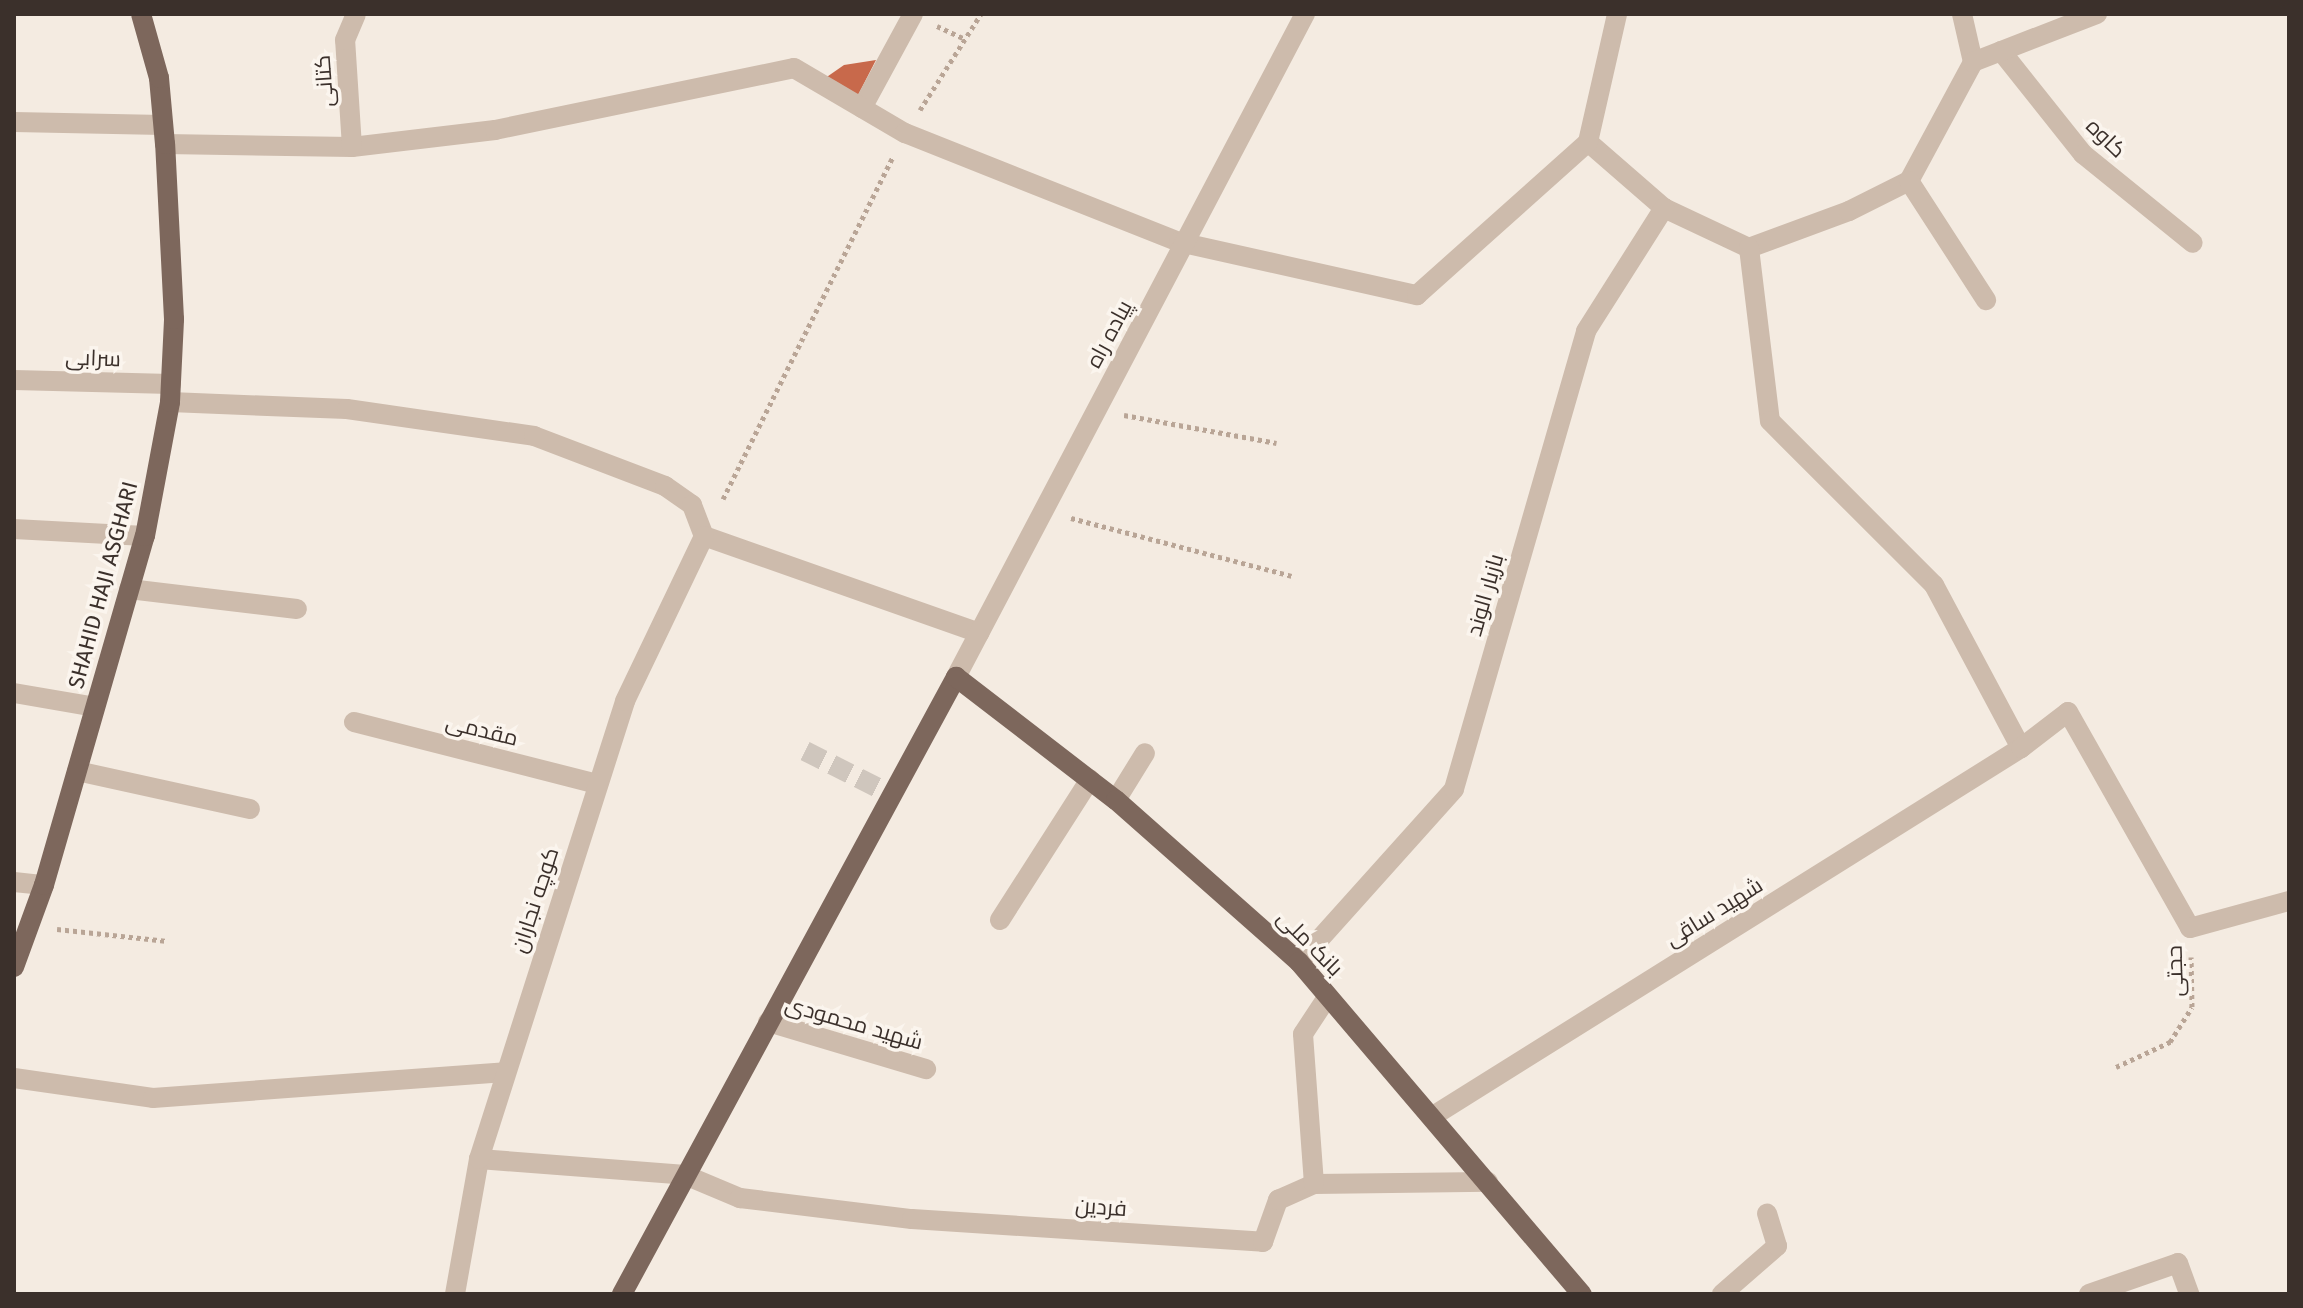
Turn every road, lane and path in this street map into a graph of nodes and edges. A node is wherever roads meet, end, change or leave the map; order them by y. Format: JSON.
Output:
{"nodes":[{"id":1,"x":141,"y":14,"type":"edge"},
{"id":2,"x":356,"y":14,"type":"edge"},
{"id":3,"x":913,"y":14,"type":"edge"},
{"id":4,"x":981,"y":14,"type":"edge"},
{"id":5,"x":1305,"y":14,"type":"edge"},
{"id":6,"x":1617,"y":14,"type":"edge"},
{"id":7,"x":1962,"y":14,"type":"edge"},
{"id":8,"x":2097,"y":14,"type":"edge"},
{"id":9,"x":2001,"y":51,"type":"junction"},
{"id":10,"x":1973,"y":62,"type":"junction"},
{"id":11,"x":862,"y":108,"type":"junction"},
{"id":12,"x":14,"y":122,"type":"edge"},
{"id":13,"x":905,"y":133,"type":"junction"},
{"id":14,"x":164,"y":134,"type":"junction"},
{"id":15,"x":1588,"y":142,"type":"junction"},
{"id":16,"x":352,"y":147,"type":"junction"},
{"id":17,"x":1909,"y":181,"type":"junction"},
{"id":18,"x":1664,"y":208,"type":"junction"},
{"id":19,"x":2193,"y":243,"type":"dead end"},
{"id":20,"x":1184,"y":244,"type":"junction"},
{"id":21,"x":1749,"y":248,"type":"junction"},
{"id":22,"x":1986,"y":300,"type":"dead end"},
{"id":23,"x":14,"y":380,"type":"edge"},
{"id":24,"x":170,"y":393,"type":"junction"},
{"id":25,"x":1096,"y":410,"type":"junction"},
{"id":26,"x":1276,"y":443,"type":"dead end"},
{"id":27,"x":1043,"y":510,"type":"junction"},
{"id":28,"x":14,"y":529,"type":"edge"},
{"id":29,"x":145,"y":536,"type":"junction"},
{"id":30,"x":704,"y":536,"type":"junction"},
{"id":31,"x":1292,"y":576,"type":"dead end"},
{"id":32,"x":129,"y":589,"type":"junction"},
{"id":33,"x":297,"y":609,"type":"dead end"},
{"id":34,"x":979,"y":633,"type":"junction"},
{"id":35,"x":956,"y":677,"type":"junction"},
{"id":36,"x":14,"y":693,"type":"edge"},
{"id":37,"x":95,"y":707,"type":"junction"},
{"id":38,"x":354,"y":722,"type":"dead end"},
{"id":39,"x":2021,"y":748,"type":"junction"},
{"id":40,"x":1145,"y":753,"type":"dead end"},
{"id":41,"x":77,"y":771,"type":"junction"},
{"id":42,"x":1090,"y":779,"type":"junction"},
{"id":43,"x":598,"y":784,"type":"junction"},
{"id":44,"x":1116,"y":800,"type":"junction"},
{"id":45,"x":250,"y":809,"type":"dead end"},
{"id":46,"x":14,"y":882,"type":"edge"},
{"id":47,"x":44,"y":885,"type":"junction"},
{"id":48,"x":2289,"y":901,"type":"edge"},
{"id":49,"x":1000,"y":920,"type":"dead end"},
{"id":50,"x":29,"y":926,"type":"junction"},
{"id":51,"x":2190,"y":928,"type":"junction"},
{"id":52,"x":167,"y":941,"type":"dead end"},
{"id":53,"x":1299,"y":962,"type":"junction"},
{"id":54,"x":14,"y":967,"type":"edge"},
{"id":55,"x":1328,"y":996,"type":"junction"},
{"id":56,"x":768,"y":1022,"type":"junction"},
{"id":57,"x":2116,"y":1067,"type":"dead end"},
{"id":58,"x":926,"y":1069,"type":"dead end"},
{"id":59,"x":505,"y":1072,"type":"junction"},
{"id":60,"x":14,"y":1078,"type":"edge"},
{"id":61,"x":1433,"y":1116,"type":"junction"},
{"id":62,"x":479,"y":1159,"type":"junction"},
{"id":63,"x":685,"y":1175,"type":"junction"},
{"id":64,"x":1488,"y":1182,"type":"junction"},
{"id":65,"x":1314,"y":1184,"type":"junction"},
{"id":66,"x":1767,"y":1213,"type":"dead end"},
{"id":67,"x":455,"y":1294,"type":"edge"},
{"id":68,"x":622,"y":1294,"type":"edge"},
{"id":69,"x":1582,"y":1294,"type":"edge"},
{"id":70,"x":1722,"y":1294,"type":"edge"},
{"id":71,"x":2089,"y":1294,"type":"edge"},
{"id":72,"x":2189,"y":1294,"type":"edge"}],
"edges":[{"from":1,"to":14,"type":"main road","name":"SHAHID HAJI ASGHARI"},
{"from":2,"to":16,"type":"street","name":"کتانی"},
{"from":3,"to":11,"type":"street"},
{"from":4,"to":13,"type":"path"},
{"from":5,"to":20,"type":"street","name":"پیاده راه"},
{"from":6,"to":15,"type":"street"},
{"from":7,"to":10,"type":"street"},
{"from":8,"to":9,"type":"street"},
{"from":9,"to":10,"type":"street"},
{"from":9,"to":19,"type":"street","name":"کاوه"},
{"from":10,"to":17,"type":"street"},
{"from":11,"to":13,"type":"street"},
{"from":11,"to":16,"type":"street"},
{"from":12,"to":14,"type":"street"},
{"from":13,"to":20,"type":"street"},
{"from":13,"to":30,"type":"path"},
{"from":14,"to":16,"type":"street"},
{"from":14,"to":24,"type":"main road","name":"SHAHID HAJI ASGHARI"},
{"from":15,"to":18,"type":"street"},
{"from":15,"to":20,"type":"street"},
{"from":17,"to":21,"type":"street"},
{"from":17,"to":22,"type":"street"},
{"from":18,"to":21,"type":"street"},
{"from":18,"to":53,"type":"street","name":"بازیار الوند"},
{"from":20,"to":25,"type":"street","name":"پیاده راه"},
{"from":21,"to":39,"type":"street"},
{"from":23,"to":24,"type":"street","name":"سرابی"},
{"from":24,"to":29,"type":"main road","name":"SHAHID HAJI ASGHARI"},
{"from":24,"to":30,"type":"street","name":"سرابی"},
{"from":25,"to":26,"type":"path"},
{"from":25,"to":27,"type":"street","name":"پیاده راه"},
{"from":27,"to":31,"type":"path"},
{"from":27,"to":34,"type":"street","name":"پیاده راه"},
{"from":28,"to":29,"type":"street"},
{"from":29,"to":32,"type":"main road","name":"SHAHID HAJI ASGHARI"},
{"from":30,"to":34,"type":"street"},
{"from":30,"to":43,"type":"street","name":"کوچه نجاران"},
{"from":32,"to":33,"type":"street"},
{"from":32,"to":37,"type":"main road","name":"SHAHID HAJI ASGHARI"},
{"from":34,"to":35,"type":"street","name":"پیاده راه"},
{"from":35,"to":42,"type":"main road","name":"بانک ملی"},
{"from":35,"to":56,"type":"main road"},
{"from":36,"to":37,"type":"street"},
{"from":37,"to":41,"type":"main road","name":"SHAHID HAJI ASGHARI"},
{"from":38,"to":43,"type":"street","name":"مقدمی"},
{"from":39,"to":51,"type":"street","name":"شهید ساقی"},
{"from":39,"to":61,"type":"street","name":"شهید ساقی"},
{"from":40,"to":44,"type":"street"},
{"from":41,"to":45,"type":"street"},
{"from":41,"to":47,"type":"main road","name":"SHAHID HAJI ASGHARI"},
{"from":42,"to":44,"type":"main road","name":"بانک ملی"},
{"from":42,"to":49,"type":"street"},
{"from":43,"to":59,"type":"street","name":"کوچه نجاران"},
{"from":44,"to":53,"type":"main road","name":"بانک ملی"},
{"from":46,"to":47,"type":"street"},
{"from":47,"to":50,"type":"main road","name":"SHAHID HAJI ASGHARI"},
{"from":48,"to":51,"type":"street"},
{"from":50,"to":52,"type":"path"},
{"from":50,"to":54,"type":"main road","name":"SHAHID HAJI ASGHARI"},
{"from":51,"to":57,"type":"path","name":"حجتی"},
{"from":53,"to":55,"type":"main road","name":"بانک ملی"},
{"from":55,"to":61,"type":"main road","name":"بانک ملی"},
{"from":55,"to":65,"type":"street"},
{"from":56,"to":58,"type":"street","name":"شهید محمودی"},
{"from":56,"to":63,"type":"main road"},
{"from":59,"to":60,"type":"street"},
{"from":59,"to":62,"type":"street","name":"کوچه نجاران"},
{"from":61,"to":64,"type":"main road","name":"بانک ملی"},
{"from":62,"to":63,"type":"street"},
{"from":62,"to":67,"type":"street","name":"کوچه نجاران"},
{"from":63,"to":65,"type":"street","name":"فردین"},
{"from":63,"to":68,"type":"main road"},
{"from":64,"to":65,"type":"street","name":"فردین"},
{"from":64,"to":69,"type":"main road","name":"بانک ملی"},
{"from":66,"to":70,"type":"street"},
{"from":71,"to":72,"type":"street"}]}
